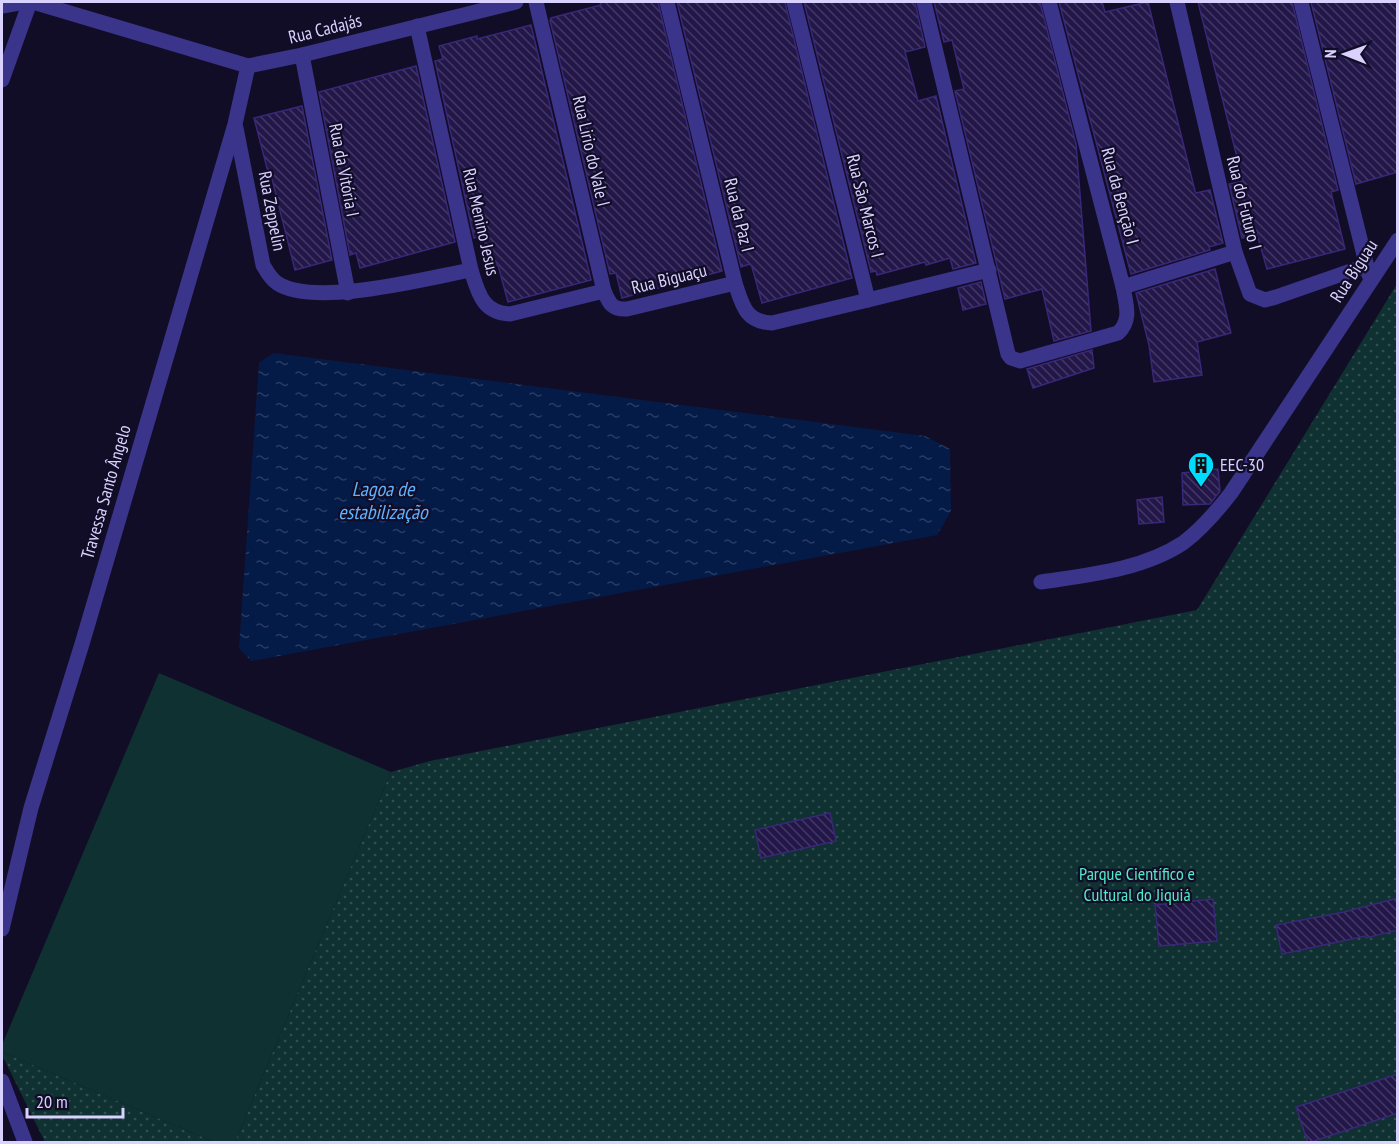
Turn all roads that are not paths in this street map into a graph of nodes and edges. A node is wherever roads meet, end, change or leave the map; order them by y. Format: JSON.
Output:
{"nodes":[{"id":1,"x":25,"y":2,"type":"edge"},
{"id":2,"x":32,"y":2,"type":"edge"},
{"id":3,"x":516,"y":2,"type":"edge"},
{"id":4,"x":537,"y":2,"type":"edge"},
{"id":5,"x":667,"y":2,"type":"edge"},
{"id":6,"x":794,"y":2,"type":"edge"},
{"id":7,"x":924,"y":2,"type":"edge"},
{"id":8,"x":1049,"y":2,"type":"edge"},
{"id":9,"x":1177,"y":2,"type":"edge"},
{"id":10,"x":1301,"y":2,"type":"edge"},
{"id":11,"x":2,"y":6,"type":"edge"},
{"id":12,"x":417,"y":26,"type":"junction"},
{"id":13,"x":302,"y":55,"type":"junction"},
{"id":14,"x":248,"y":66,"type":"junction"},
{"id":15,"x":2,"y":80,"type":"edge"},
{"id":16,"x":235,"y":124,"type":"junction"},
{"id":17,"x":1398,"y":240,"type":"edge"},
{"id":18,"x":1235,"y":252,"type":"junction"},
{"id":19,"x":471,"y":270,"type":"junction"},
{"id":20,"x":989,"y":270,"type":"junction"},
{"id":21,"x":1368,"y":273,"type":"junction"},
{"id":22,"x":735,"y":283,"type":"junction"},
{"id":23,"x":1124,"y":287,"type":"junction"},
{"id":24,"x":604,"y":291,"type":"junction"},
{"id":25,"x":348,"y":293,"type":"junction"},
{"id":26,"x":868,"y":300,"type":"junction"},
{"id":27,"x":613,"y":307,"type":"joint"},
{"id":28,"x":1041,"y":582,"type":"dead end"},
{"id":29,"x":2,"y":928,"type":"edge"},
{"id":30,"x":2,"y":1081,"type":"edge"},
{"id":31,"x":25,"y":1143,"type":"edge"}],
"edges":[{"from":1,"to":11,"type":"street"},
{"from":2,"to":14,"type":"street"},
{"from":2,"to":15,"type":"street"},
{"from":3,"to":12,"type":"street","name":"Rua Cadajás"},
{"from":4,"to":24,"type":"street","name":"Rua Lirio do Vale I"},
{"from":5,"to":22,"type":"street","name":"Rua da Paz I"},
{"from":6,"to":26,"type":"street","name":"Rua São Marcos I"},
{"from":7,"to":20,"type":"street","name":"Rua da Benção I"},
{"from":8,"to":23,"type":"street","name":"Rua da Benção I"},
{"from":9,"to":18,"type":"street","name":"Rua do Futuro I"},
{"from":10,"to":21,"type":"street"},
{"from":12,"to":13,"type":"street","name":"Rua Cadajás"},
{"from":12,"to":19,"type":"street","name":"Rua Menino Jesus"},
{"from":13,"to":14,"type":"street","name":"Rua Cadajás"},
{"from":13,"to":25,"type":"street","name":"Rua da Vitória I"},
{"from":14,"to":16,"type":"street","name":"Travessa Santo Ângelo"},
{"from":16,"to":25,"type":"street","name":"Rua Zeppelin"},
{"from":16,"to":29,"type":"street","name":"Travessa Santo Ângelo"},
{"from":17,"to":21,"type":"street","name":"Rua Biguau"},
{"from":18,"to":21,"type":"street","name":"Rua do Futuro I"},
{"from":18,"to":23,"type":"street"},
{"from":19,"to":24,"type":"street","name":"Rua Menino Jesus"},
{"from":19,"to":25,"type":"street","name":"Rua Zeppelin"},
{"from":20,"to":23,"type":"street","name":"Rua da Benção I"},
{"from":20,"to":26,"type":"street"},
{"from":21,"to":28,"type":"street","name":"Rua Biguau"},
{"from":22,"to":26,"type":"street","name":"Rua da Paz I"},
{"from":22,"to":27,"type":"street","name":"Rua Biguaçu"},
{"from":24,"to":27,"type":"street","name":"Rua Lirio do Vale I"},
{"from":30,"to":31,"type":"street"}]}
